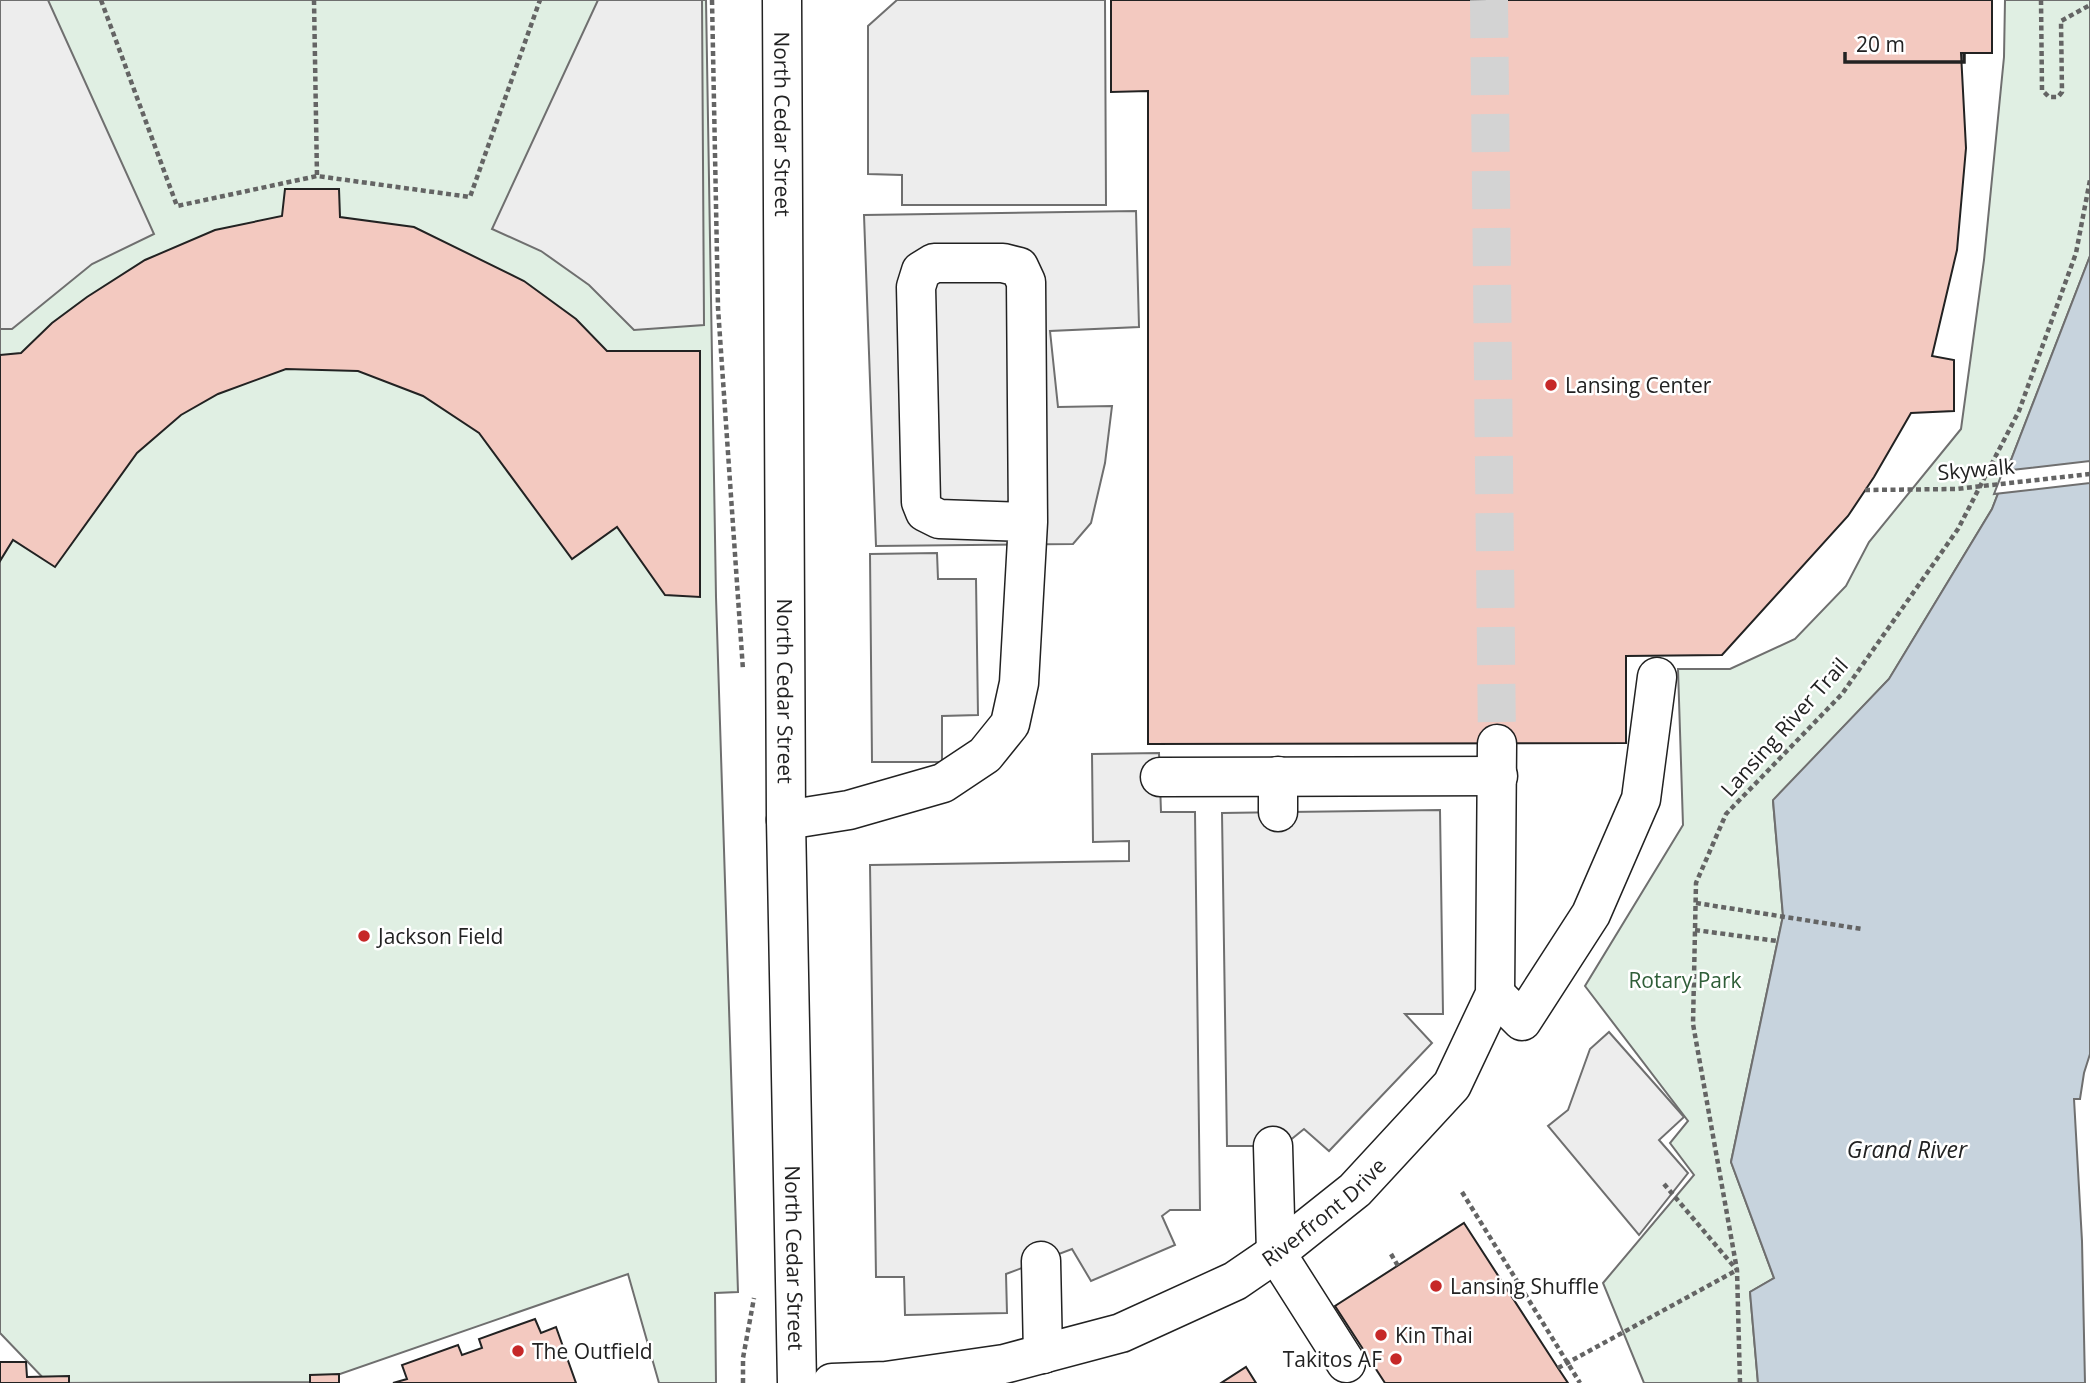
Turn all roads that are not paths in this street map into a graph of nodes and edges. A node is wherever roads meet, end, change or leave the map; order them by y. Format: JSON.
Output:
{"nodes":[{"id":1,"x":782,"y":0,"type":"edge"},
{"id":2,"x":1028,"y":522,"type":"junction"},
{"id":3,"x":1657,"y":677,"type":"dead end"},
{"id":4,"x":1160,"y":777,"type":"dead end"},
{"id":5,"x":786,"y":820,"type":"junction"},
{"id":6,"x":1495,"y":994,"type":"junction"},
{"id":7,"x":1273,"y":1146,"type":"dead end"},
{"id":8,"x":1276,"y":1253,"type":"junction"},
{"id":9,"x":1041,"y":1261,"type":"dead end"},
{"id":10,"x":1043,"y":1354,"type":"junction"},
{"id":11,"x":1346,"y":1363,"type":"dead end"},
{"id":12,"x":797,"y":1383,"type":"edge"},
{"id":13,"x":832,"y":1383,"type":"edge"}],
"edges":[{"from":1,"to":5,"type":"main road","name":"North Cedar Street"},
{"from":2,"to":2,"type":"main road"},
{"from":2,"to":5,"type":"main road"},
{"from":3,"to":6,"type":"main road"},
{"from":4,"to":6,"type":"main road","name":"Riverfront Drive"},
{"from":5,"to":12,"type":"main road","name":"North Cedar Street"},
{"from":6,"to":8,"type":"main road","name":"Riverfront Drive"},
{"from":7,"to":8,"type":"main road"},
{"from":8,"to":10,"type":"main road","name":"Riverfront Drive"},
{"from":8,"to":11,"type":"main road"},
{"from":9,"to":10,"type":"main road"},
{"from":10,"to":13,"type":"main road","name":"Riverfront Drive"}]}
